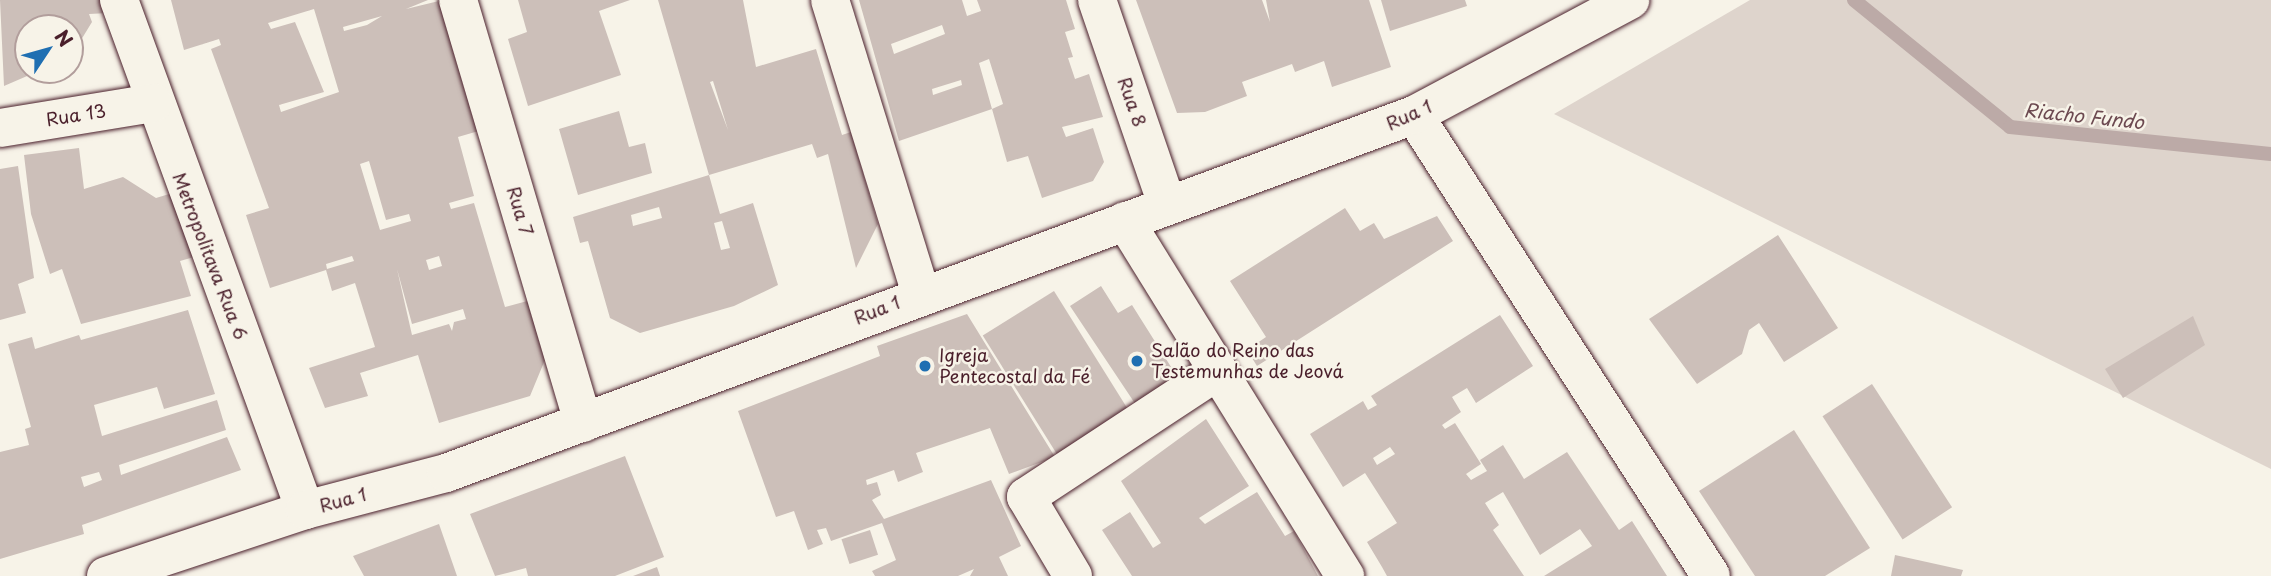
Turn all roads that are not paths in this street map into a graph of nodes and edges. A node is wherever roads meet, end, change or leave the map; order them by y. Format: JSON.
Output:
{"nodes":[{"id":1,"x":119,"y":0,"type":"edge"},
{"id":2,"x":458,"y":0,"type":"edge"},
{"id":3,"x":830,"y":0,"type":"edge"},
{"id":4,"x":1097,"y":0,"type":"edge"},
{"id":5,"x":1630,"y":0,"type":"edge"},
{"id":6,"x":153,"y":103,"type":"junction"},
{"id":7,"x":1414,"y":115,"type":"junction"},
{"id":8,"x":0,"y":128,"type":"edge"},
{"id":9,"x":1167,"y":204,"type":"junction"},
{"id":10,"x":1125,"y":221,"type":"junction"},
{"id":11,"x":921,"y":293,"type":"junction"},
{"id":12,"x":1218,"y":371,"type":"junction"},
{"id":13,"x":583,"y":423,"type":"junction"},
{"id":14,"x":305,"y":510,"type":"junction"},
{"id":15,"x":180,"y":564,"type":"edge"},
{"id":16,"x":106,"y":576,"type":"edge"},
{"id":17,"x":1073,"y":576,"type":"edge"},
{"id":18,"x":1345,"y":576,"type":"edge"},
{"id":19,"x":1711,"y":576,"type":"edge"}],
"edges":[{"from":1,"to":6,"type":"street","name":"Metropolitava Rua 6"},
{"from":2,"to":13,"type":"street","name":"Rua 7"},
{"from":3,"to":11,"type":"street"},
{"from":4,"to":9,"type":"street","name":"Rua 8"},
{"from":5,"to":7,"type":"street","name":"Rua 1"},
{"from":6,"to":8,"type":"street","name":"Rua 13"},
{"from":6,"to":14,"type":"street","name":"Metropolitava Rua 6"},
{"from":7,"to":9,"type":"street","name":"Rua 1"},
{"from":7,"to":19,"type":"street"},
{"from":9,"to":10,"type":"street","name":"Rua 1"},
{"from":10,"to":11,"type":"street","name":"Rua 1"},
{"from":10,"to":12,"type":"street"},
{"from":11,"to":13,"type":"street","name":"Rua 1"},
{"from":12,"to":17,"type":"street"},
{"from":12,"to":18,"type":"street"},
{"from":13,"to":14,"type":"street","name":"Rua 1"},
{"from":14,"to":15,"type":"street","name":"Rua 1"},
{"from":15,"to":16,"type":"street","name":"Rua 1"}]}
